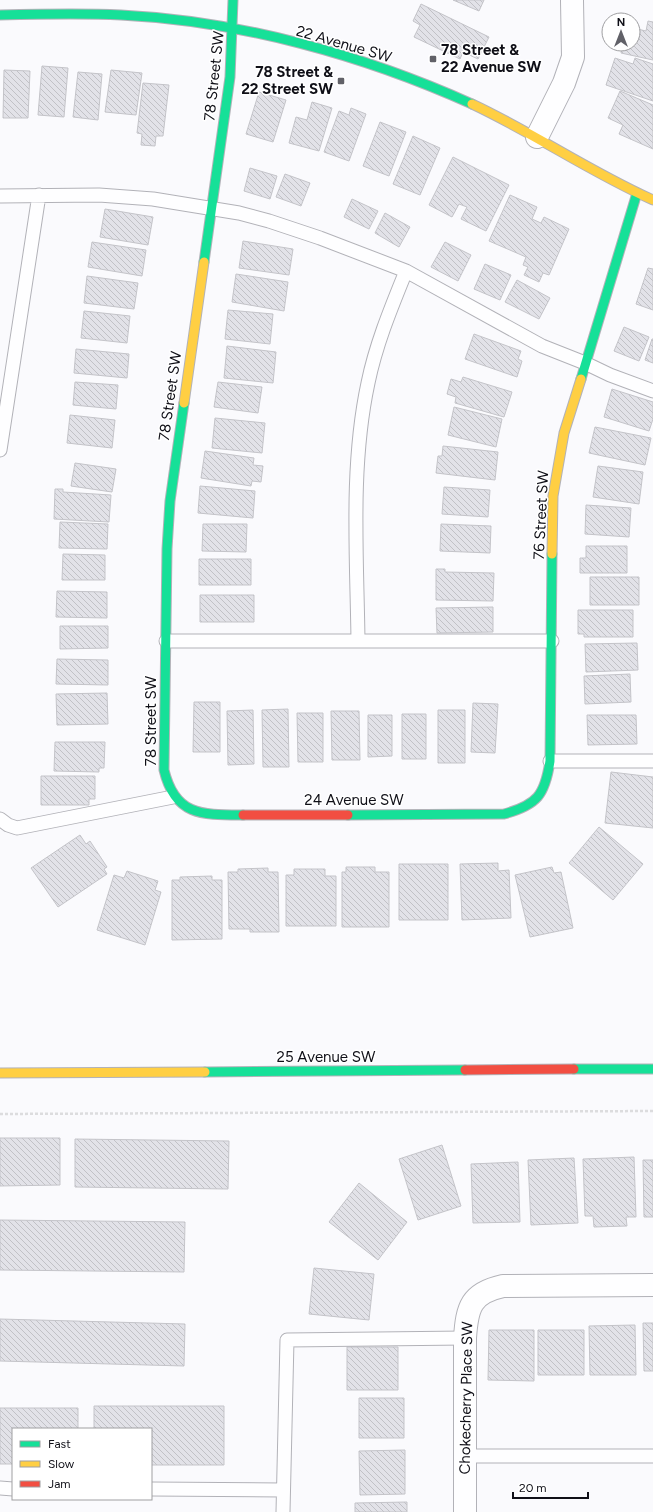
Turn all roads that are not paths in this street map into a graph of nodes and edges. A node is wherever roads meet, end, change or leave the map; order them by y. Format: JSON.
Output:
{"nodes":[{"id":1,"x":233,"y":0,"type":"edge"},
{"id":2,"x":572,"y":1,"type":"dead end"},
{"id":3,"x":0,"y":15,"type":"edge"},
{"id":4,"x":232,"y":29,"type":"junction"},
{"id":5,"x":537,"y":137,"type":"junction"},
{"id":6,"x":637,"y":193,"type":"junction"},
{"id":7,"x":39,"y":195,"type":"junction"},
{"id":8,"x":0,"y":196,"type":"edge"},
{"id":9,"x":653,"y":200,"type":"edge"},
{"id":10,"x":212,"y":209,"type":"junction"},
{"id":11,"x":406,"y":271,"type":"junction"},
{"id":12,"x":586,"y":363,"type":"junction"},
{"id":13,"x":653,"y":390,"type":"edge"},
{"id":14,"x":0,"y":450,"type":"edge"},
{"id":15,"x":166,"y":641,"type":"junction"},
{"id":16,"x":358,"y":641,"type":"junction"},
{"id":17,"x":552,"y":641,"type":"junction"},
{"id":18,"x":550,"y":761,"type":"junction"},
{"id":19,"x":653,"y":761,"type":"edge"},
{"id":20,"x":173,"y":797,"type":"junction"},
{"id":21,"x":538,"y":800,"type":"joint"},
{"id":22,"x":0,"y":818,"type":"edge"},
{"id":23,"x":653,"y":1070,"type":"edge"},
{"id":24,"x":0,"y":1073,"type":"edge"},
{"id":25,"x":653,"y":1285,"type":"edge"},
{"id":26,"x":465,"y":1338,"type":"junction"},
{"id":27,"x":465,"y":1456,"type":"junction"},
{"id":28,"x":653,"y":1456,"type":"edge"},
{"id":29,"x":0,"y":1488,"type":"edge"},
{"id":30,"x":12,"y":1488,"type":"edge"},
{"id":31,"x":152,"y":1489,"type":"edge"},
{"id":32,"x":282,"y":1490,"type":"junction"},
{"id":33,"x":283,"y":1512,"type":"edge"},
{"id":34,"x":465,"y":1512,"type":"edge"}],
"edges":[{"from":1,"to":4,"type":"street","name":"78 Street SW"},
{"from":2,"to":5,"type":"street"},
{"from":3,"to":4,"type":"street","name":"22 Avenue SW"},
{"from":4,"to":5,"type":"street","name":"22 Avenue SW"},
{"from":4,"to":10,"type":"street","name":"78 Street SW"},
{"from":5,"to":6,"type":"street","name":"22 Avenue SW"},
{"from":6,"to":9,"type":"street","name":"22 Avenue SW"},
{"from":6,"to":12,"type":"street","name":"76 Street SW"},
{"from":7,"to":8,"type":"lane"},
{"from":7,"to":10,"type":"lane"},
{"from":7,"to":14,"type":"lane"},
{"from":10,"to":11,"type":"lane"},
{"from":10,"to":15,"type":"street","name":"78 Street SW"},
{"from":11,"to":12,"type":"lane"},
{"from":11,"to":16,"type":"lane"},
{"from":12,"to":13,"type":"lane"},
{"from":12,"to":17,"type":"street","name":"76 Street SW"},
{"from":15,"to":16,"type":"lane"},
{"from":15,"to":20,"type":"street","name":"78 Street SW"},
{"from":16,"to":17,"type":"lane"},
{"from":17,"to":18,"type":"street","name":"76 Street SW"},
{"from":18,"to":19,"type":"lane"},
{"from":18,"to":21,"type":"street","name":"76 Street SW"},
{"from":20,"to":21,"type":"street","name":"24 Avenue SW"},
{"from":20,"to":22,"type":"lane"},
{"from":23,"to":24,"type":"street","name":"25 Avenue SW"},
{"from":25,"to":26,"type":"street","name":"Chokecherry Place SW"},
{"from":26,"to":27,"type":"street","name":"Chokecherry Place SW"},
{"from":26,"to":32,"type":"lane"},
{"from":27,"to":28,"type":"lane"},
{"from":27,"to":34,"type":"street","name":"Chokecherry Place SW"},
{"from":29,"to":30,"type":"lane"},
{"from":31,"to":32,"type":"lane"},
{"from":32,"to":33,"type":"lane"}]}
